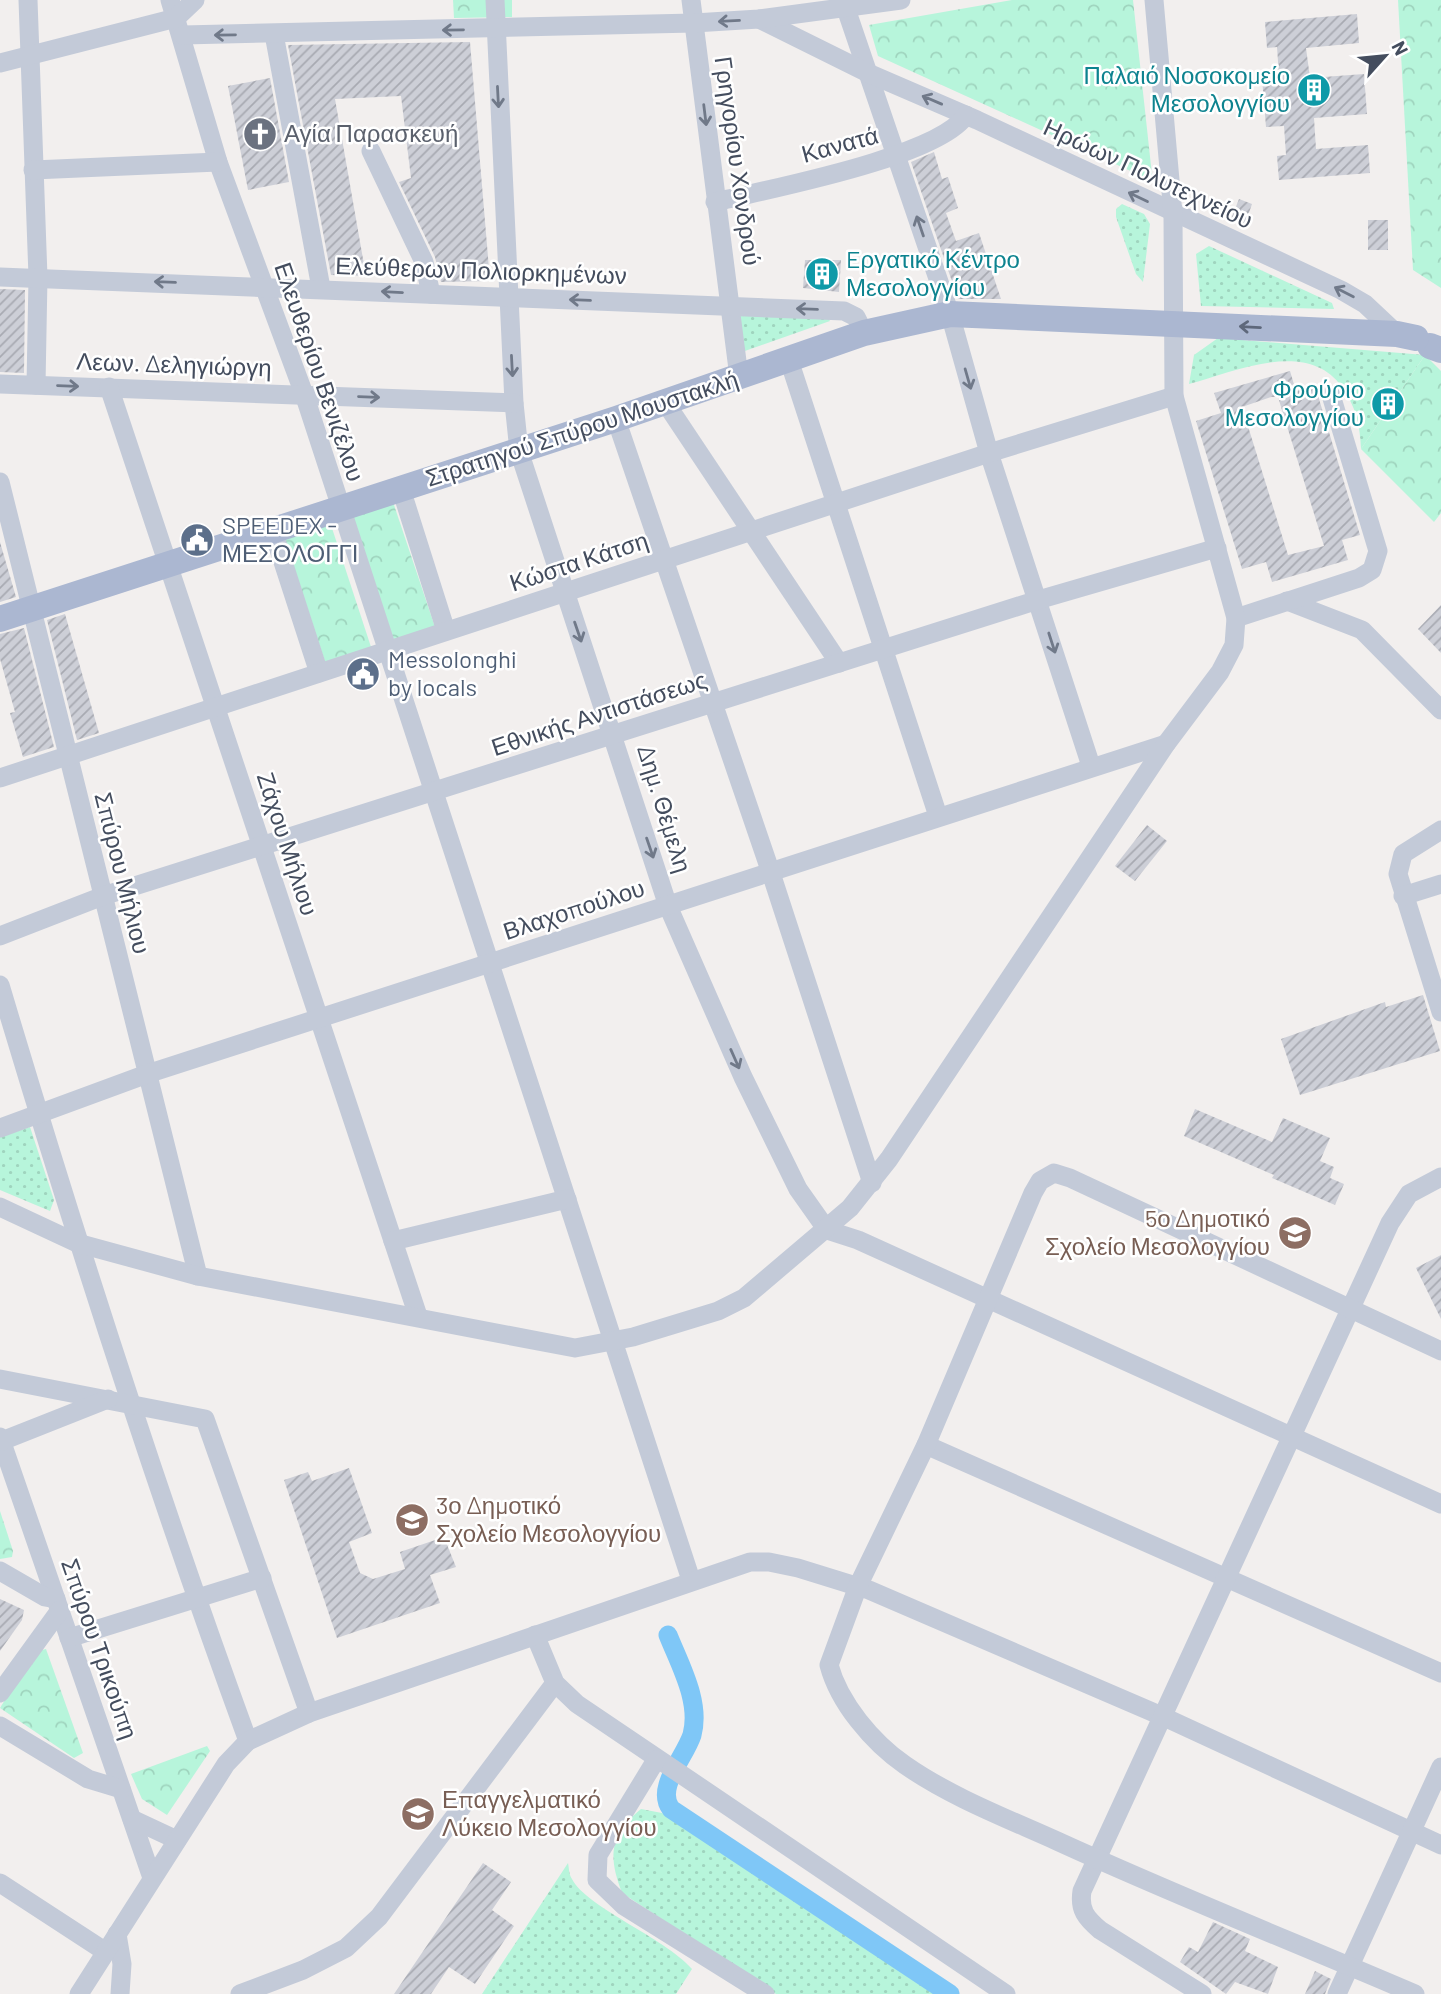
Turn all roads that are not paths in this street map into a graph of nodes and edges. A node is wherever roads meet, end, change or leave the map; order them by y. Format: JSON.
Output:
{"nodes":[{"id":1,"x":28,"y":0,"type":"edge"},
{"id":2,"x":195,"y":0,"type":"edge"},
{"id":3,"x":495,"y":0,"type":"edge"},
{"id":4,"x":691,"y":0,"type":"edge"},
{"id":5,"x":901,"y":0,"type":"edge"},
{"id":6,"x":1154,"y":0,"type":"edge"},
{"id":7,"x":844,"y":4,"type":"edge"},
{"id":8,"x":176,"y":18,"type":"edge"},
{"id":9,"x":759,"y":19,"type":"junction"},
{"id":10,"x":694,"y":23,"type":"junction"},
{"id":11,"x":494,"y":29,"type":"junction"},
{"id":12,"x":274,"y":34,"type":"junction"},
{"id":13,"x":29,"y":54,"type":"junction"},
{"id":14,"x":0,"y":63,"type":"edge"},
{"id":15,"x":868,"y":73,"type":"junction"},
{"id":16,"x":967,"y":115,"type":"junction"},
{"id":17,"x":371,"y":151,"type":"dead end"},
{"id":18,"x":896,"y":156,"type":"junction"},
{"id":19,"x":218,"y":162,"type":"junction"},
{"id":20,"x":33,"y":170,"type":"junction"},
{"id":21,"x":715,"y":202,"type":"junction"},
{"id":22,"x":1173,"y":214,"type":"junction"},
{"id":23,"x":0,"y":277,"type":"edge"},
{"id":24,"x":38,"y":277,"type":"junction"},
{"id":25,"x":263,"y":286,"type":"junction"},
{"id":26,"x":321,"y":288,"type":"junction"},
{"id":27,"x":431,"y":294,"type":"junction"},
{"id":28,"x":509,"y":297,"type":"junction"},
{"id":29,"x":732,"y":306,"type":"junction"},
{"id":30,"x":950,"y":314,"type":"junction"},
{"id":31,"x":1175,"y":324,"type":"junction"},
{"id":32,"x":864,"y":332,"type":"junction"},
{"id":33,"x":1421,"y":342,"type":"edge"},
{"id":34,"x":789,"y":360,"type":"junction"},
{"id":35,"x":739,"y":377,"type":"junction"},
{"id":36,"x":0,"y":384,"type":"edge"},
{"id":37,"x":36,"y":385,"type":"junction"},
{"id":38,"x":109,"y":387,"type":"junction"},
{"id":39,"x":304,"y":394,"type":"junction"},
{"id":40,"x":1331,"y":395,"type":"dead end"},
{"id":41,"x":1174,"y":397,"type":"junction"},
{"id":42,"x":665,"y":402,"type":"junction"},
{"id":43,"x":514,"y":403,"type":"junction"},
{"id":44,"x":616,"y":419,"type":"junction"},
{"id":45,"x":519,"y":451,"type":"junction"},
{"id":46,"x":989,"y":453,"type":"junction"},
{"id":47,"x":0,"y":482,"type":"edge"},
{"id":48,"x":401,"y":489,"type":"junction"},
{"id":49,"x":837,"y":503,"type":"junction"},
{"id":50,"x":341,"y":509,"type":"junction"},
{"id":51,"x":273,"y":531,"type":"junction"},
{"id":52,"x":750,"y":532,"type":"junction"},
{"id":53,"x":1217,"y":548,"type":"junction"},
{"id":54,"x":665,"y":560,"type":"junction"},
{"id":55,"x":168,"y":564,"type":"junction"},
{"id":56,"x":564,"y":592,"type":"junction"},
{"id":57,"x":1038,"y":600,"type":"junction"},
{"id":58,"x":1287,"y":601,"type":"junction"},
{"id":59,"x":32,"y":609,"type":"junction"},
{"id":60,"x":1237,"y":618,"type":"junction"},
{"id":61,"x":0,"y":619,"type":"edge"},
{"id":62,"x":446,"y":631,"type":"junction"},
{"id":63,"x":884,"y":649,"type":"junction"},
{"id":64,"x":388,"y":651,"type":"junction"},
{"id":65,"x":839,"y":663,"type":"junction"},
{"id":66,"x":319,"y":673,"type":"junction"},
{"id":67,"x":713,"y":703,"type":"junction"},
{"id":68,"x":215,"y":707,"type":"junction"},
{"id":69,"x":1441,"y":710,"type":"edge"},
{"id":70,"x":614,"y":735,"type":"junction"},
{"id":71,"x":1166,"y":744,"type":"junction"},
{"id":72,"x":68,"y":755,"type":"junction"},
{"id":73,"x":1091,"y":766,"type":"junction"},
{"id":74,"x":0,"y":776,"type":"edge"},
{"id":75,"x":434,"y":792,"type":"junction"},
{"id":76,"x":938,"y":816,"type":"junction"},
{"id":77,"x":1441,"y":830,"type":"edge"},
{"id":78,"x":262,"y":847,"type":"junction"},
{"id":79,"x":771,"y":870,"type":"junction"},
{"id":80,"x":1441,"y":884,"type":"edge"},
{"id":81,"x":103,"y":896,"type":"junction"},
{"id":82,"x":1403,"y":896,"type":"junction"},
{"id":83,"x":668,"y":906,"type":"junction"},
{"id":84,"x":0,"y":936,"type":"edge"},
{"id":85,"x":1433,"y":963,"type":"edge"},
{"id":86,"x":490,"y":964,"type":"junction"},
{"id":87,"x":0,"y":985,"type":"edge"},
{"id":88,"x":1441,"y":1012,"type":"edge"},
{"id":89,"x":319,"y":1018,"type":"junction"},
{"id":90,"x":147,"y":1074,"type":"junction"},
{"id":91,"x":39,"y":1115,"type":"junction"},
{"id":92,"x":0,"y":1128,"type":"edge"},
{"id":93,"x":1441,"y":1177,"type":"edge"},
{"id":94,"x":872,"y":1183,"type":"junction"},
{"id":95,"x":567,"y":1199,"type":"junction"},
{"id":96,"x":0,"y":1207,"type":"edge"},
{"id":97,"x":827,"y":1230,"type":"junction"},
{"id":98,"x":393,"y":1241,"type":"junction"},
{"id":99,"x":77,"y":1242,"type":"junction"},
{"id":100,"x":198,"y":1276,"type":"junction"},
{"id":101,"x":986,"y":1298,"type":"junction"},
{"id":102,"x":1349,"y":1310,"type":"junction"},
{"id":103,"x":418,"y":1316,"type":"junction"},
{"id":104,"x":614,"y":1342,"type":"junction"},
{"id":105,"x":1441,"y":1351,"type":"edge"},
{"id":106,"x":0,"y":1379,"type":"edge"},
{"id":107,"x":109,"y":1399,"type":"junction"},
{"id":108,"x":131,"y":1403,"type":"junction"},
{"id":109,"x":1291,"y":1436,"type":"junction"},
{"id":110,"x":1,"y":1439,"type":"edge"},
{"id":111,"x":926,"y":1445,"type":"junction"},
{"id":112,"x":1441,"y":1504,"type":"edge"},
{"id":113,"x":0,"y":1571,"type":"edge"},
{"id":114,"x":262,"y":1578,"type":"junction"},
{"id":115,"x":1228,"y":1578,"type":"junction"},
{"id":116,"x":691,"y":1580,"type":"junction"},
{"id":117,"x":858,"y":1586,"type":"junction"},
{"id":118,"x":197,"y":1601,"type":"junction"},
{"id":119,"x":58,"y":1605,"type":"junction"},
{"id":120,"x":534,"y":1635,"type":"junction"},
{"id":121,"x":69,"y":1638,"type":"junction"},
{"id":122,"x":1441,"y":1673,"type":"edge"},
{"id":123,"x":555,"y":1682,"type":"junction"},
{"id":124,"x":0,"y":1693,"type":"edge"},
{"id":125,"x":309,"y":1713,"type":"junction"},
{"id":126,"x":1164,"y":1717,"type":"junction"},
{"id":127,"x":0,"y":1726,"type":"edge"},
{"id":128,"x":248,"y":1741,"type":"junction"},
{"id":129,"x":661,"y":1762,"type":"junction"},
{"id":130,"x":1441,"y":1767,"type":"edge"},
{"id":131,"x":121,"y":1789,"type":"junction"},
{"id":132,"x":132,"y":1819,"type":"junction"},
{"id":133,"x":1412,"y":1832,"type":"junction"},
{"id":134,"x":177,"y":1840,"type":"junction"},
{"id":135,"x":1441,"y":1845,"type":"edge"},
{"id":136,"x":1097,"y":1860,"type":"junction"},
{"id":137,"x":152,"y":1878,"type":"junction"},
{"id":138,"x":0,"y":1882,"type":"edge"},
{"id":139,"x":117,"y":1934,"type":"junction"},
{"id":140,"x":106,"y":1952,"type":"junction"},
{"id":141,"x":1352,"y":1967,"type":"junction"},
{"id":142,"x":79,"y":1994,"type":"edge"},
{"id":143,"x":120,"y":1994,"type":"edge"},
{"id":144,"x":240,"y":1994,"type":"edge"},
{"id":145,"x":765,"y":1994,"type":"edge"},
{"id":146,"x":1006,"y":1994,"type":"edge"},
{"id":147,"x":1202,"y":1994,"type":"edge"},
{"id":148,"x":1337,"y":1994,"type":"edge"},
{"id":149,"x":1415,"y":1994,"type":"edge"}],
"edges":[{"from":1,"to":13,"type":"street"},
{"from":2,"to":8,"type":"street"},
{"from":3,"to":11,"type":"street","name":"Δημ. Θέμελη"},
{"from":4,"to":10,"type":"street","name":"Γρηγορίου Χονδρού"},
{"from":5,"to":7,"type":"street"},
{"from":6,"to":22,"type":"street"},
{"from":7,"to":9,"type":"street"},
{"from":7,"to":15,"type":"street"},
{"from":12,"to":8,"type":"street","one_way":true},
{"from":8,"to":13,"type":"street"},
{"from":8,"to":19,"type":"street","name":"Ελευθερίου Βενιζέλου"},
{"from":9,"to":10,"type":"street","one_way":true},
{"from":9,"to":15,"type":"street","name":"Ηρώων Πολυτεχνείου"},
{"from":10,"to":11,"type":"street"},
{"from":10,"to":21,"type":"street","name":"Γρηγορίου Χονδρού","one_way":true},
{"from":11,"to":12,"type":"street","one_way":true},
{"from":11,"to":28,"type":"street","name":"Δημ. Θέμελη","one_way":true},
{"from":12,"to":26,"type":"street"},
{"from":13,"to":14,"type":"street"},
{"from":13,"to":20,"type":"street"},
{"from":16,"to":15,"type":"street","name":"Ηρώων Πολυτεχνείου","one_way":true},
{"from":15,"to":18,"type":"street"},
{"from":16,"to":18,"type":"street","name":"Κανατά"},
{"from":22,"to":16,"type":"street","name":"Ηρώων Πολυτεχνείου","one_way":true},
{"from":17,"to":27,"type":"street"},
{"from":18,"to":21,"type":"street","name":"Κανατά"},
{"from":30,"to":18,"type":"street","one_way":true},
{"from":19,"to":20,"type":"street"},
{"from":19,"to":25,"type":"street","name":"Ελευθερίου Βενιζέλου"},
{"from":20,"to":24,"type":"street"},
{"from":21,"to":29,"type":"street","name":"Γρηγορίου Χονδρού"},
{"from":22,"to":31,"type":"street"},
{"from":33,"to":22,"type":"street","name":"Ηρώων Πολυτεχνείου","one_way":true},
{"from":23,"to":24,"type":"street","name":"Ελεύθερων Πολιορκημένων"},
{"from":25,"to":24,"type":"street","name":"Ελεύθερων Πολιορκημένων","one_way":true},
{"from":24,"to":37,"type":"street"},
{"from":25,"to":26,"type":"street","name":"Ελεύθερων Πολιορκημένων"},
{"from":25,"to":39,"type":"street","name":"Ελευθερίου Βενιζέλου"},
{"from":27,"to":26,"type":"street","name":"Ελεύθερων Πολιορκημένων","one_way":true},
{"from":27,"to":28,"type":"street","name":"Ελεύθερων Πολιορκημένων"},
{"from":29,"to":28,"type":"street","name":"Ελεύθερων Πολιορκημένων","one_way":true},
{"from":28,"to":43,"type":"street","name":"Δημ. Θέμελη","one_way":true},
{"from":32,"to":29,"type":"street","name":"Ελεύθερων Πολιορκημένων","one_way":true},
{"from":29,"to":35,"type":"street","name":"Γρηγορίου Χονδρού"},
{"from":30,"to":31,"type":"main road","name":"Στρατηγού Σπύρου Μουστακλή"},
{"from":30,"to":32,"type":"main road","name":"Στρατηγού Σπύρου Μουστακλή"},
{"from":30,"to":46,"type":"street","one_way":true},
{"from":33,"to":31,"type":"main road","name":"Στρατηγού Σπύρου Μουστακλή","one_way":true},
{"from":31,"to":41,"type":"street"},
{"from":32,"to":34,"type":"main road","name":"Στρατηγού Σπύρου Μουστακλή"},
{"from":34,"to":35,"type":"main road","name":"Στρατηγού Σπύρου Μουστακλή"},
{"from":34,"to":49,"type":"street"},
{"from":35,"to":42,"type":"main road","name":"Στρατηγού Σπύρου Μουστακλή"},
{"from":36,"to":37,"type":"street","name":"Λεων. Δεληγιώργη"},
{"from":37,"to":38,"type":"street","name":"Λεων. Δεληγιώργη","one_way":true},
{"from":38,"to":39,"type":"street","name":"Λεων. Δεληγιώργη"},
{"from":38,"to":55,"type":"street","name":"Ζάχου Μήλιου"},
{"from":39,"to":43,"type":"street","name":"Λεων. Δεληγιώργη","one_way":true},
{"from":39,"to":50,"type":"street","name":"Ελευθερίου Βενιζέλου"},
{"from":40,"to":58,"type":"street"},
{"from":41,"to":46,"type":"street","name":"Κώστα Κάτση"},
{"from":41,"to":53,"type":"street"},
{"from":42,"to":44,"type":"main road","name":"Στρατηγού Σπύρου Μουστακλή"},
{"from":42,"to":52,"type":"street"},
{"from":43,"to":45,"type":"street","name":"Δημ. Θέμελη"},
{"from":44,"to":45,"type":"main road","name":"Στρατηγού Σπύρου Μουστακλή"},
{"from":44,"to":54,"type":"street"},
{"from":45,"to":48,"type":"main road","name":"Στρατηγού Σπύρου Μουστακλή"},
{"from":45,"to":56,"type":"street","name":"Δημ. Θέμελη"},
{"from":46,"to":49,"type":"street","name":"Κώστα Κάτση"},
{"from":46,"to":57,"type":"street"},
{"from":47,"to":59,"type":"street","name":"Σπύρου Μήλιου"},
{"from":48,"to":50,"type":"main road","name":"Στρατηγού Σπύρου Μουστακλή"},
{"from":48,"to":62,"type":"street"},
{"from":49,"to":52,"type":"street","name":"Κώστα Κάτση"},
{"from":49,"to":63,"type":"street"},
{"from":50,"to":51,"type":"main road","name":"Στρατηγού Σπύρου Μουστακλή"},
{"from":50,"to":64,"type":"street","name":"Ελευθερίου Βενιζέλου"},
{"from":51,"to":55,"type":"main road","name":"Στρατηγού Σπύρου Μουστακλή"},
{"from":51,"to":66,"type":"street"},
{"from":52,"to":54,"type":"street","name":"Κώστα Κάτση"},
{"from":52,"to":65,"type":"street"},
{"from":53,"to":57,"type":"street","name":"Εθνικής Αντιστάσεως"},
{"from":53,"to":60,"type":"street"},
{"from":54,"to":56,"type":"street","name":"Κώστα Κάτση"},
{"from":54,"to":67,"type":"street"},
{"from":55,"to":59,"type":"main road","name":"Στρατηγού Σπύρου Μουστακλή"},
{"from":55,"to":68,"type":"street","name":"Ζάχου Μήλιου"},
{"from":56,"to":62,"type":"street","name":"Κώστα Κάτση"},
{"from":56,"to":70,"type":"street","name":"Δημ. Θέμελη","one_way":true},
{"from":57,"to":63,"type":"street","name":"Εθνικής Αντιστάσεως"},
{"from":57,"to":73,"type":"street","one_way":true},
{"from":58,"to":60,"type":"street"},
{"from":58,"to":69,"type":"street"},
{"from":59,"to":61,"type":"main road","name":"Στρατηγού Σπύρου Μουστακλή"},
{"from":59,"to":72,"type":"street","name":"Σπύρου Μήλιου"},
{"from":60,"to":71,"type":"street"},
{"from":62,"to":64,"type":"street","name":"Κώστα Κάτση"},
{"from":63,"to":65,"type":"street","name":"Εθνικής Αντιστάσεως"},
{"from":63,"to":76,"type":"street"},
{"from":64,"to":66,"type":"street","name":"Κώστα Κάτση"},
{"from":64,"to":75,"type":"street","name":"Ελευθερίου Βενιζέλου"},
{"from":65,"to":67,"type":"street","name":"Εθνικής Αντιστάσεως"},
{"from":66,"to":68,"type":"street","name":"Κώστα Κάτση"},
{"from":67,"to":70,"type":"street","name":"Εθνικής Αντιστάσεως"},
{"from":67,"to":79,"type":"street"},
{"from":68,"to":72,"type":"street","name":"Κώστα Κάτση"},
{"from":68,"to":78,"type":"street","name":"Ζάχου Μήλιου"},
{"from":70,"to":75,"type":"street","name":"Εθνικής Αντιστάσεως"},
{"from":70,"to":83,"type":"street","name":"Δημ. Θέμελη","one_way":true},
{"from":71,"to":73,"type":"street","name":"Βλαχοπούλου"},
{"from":71,"to":94,"type":"street"},
{"from":72,"to":74,"type":"street","name":"Κώστα Κάτση"},
{"from":72,"to":81,"type":"street","name":"Σπύρου Μήλιου"},
{"from":73,"to":76,"type":"street","name":"Βλαχοπούλου"},
{"from":75,"to":78,"type":"street","name":"Εθνικής Αντιστάσεως"},
{"from":75,"to":86,"type":"street","name":"Ελευθερίου Βενιζέλου"},
{"from":76,"to":79,"type":"street","name":"Βλαχοπούλου"},
{"from":77,"to":82,"type":"street"},
{"from":78,"to":81,"type":"street","name":"Εθνικής Αντιστάσεως"},
{"from":78,"to":89,"type":"street","name":"Ζάχου Μήλιου"},
{"from":79,"to":83,"type":"street","name":"Βλαχοπούλου"},
{"from":79,"to":94,"type":"street"},
{"from":80,"to":82,"type":"street"},
{"from":81,"to":84,"type":"street","name":"Εθνικής Αντιστάσεως"},
{"from":81,"to":90,"type":"street","name":"Σπύρου Μήλιου"},
{"from":82,"to":85,"type":"street"},
{"from":83,"to":86,"type":"street","name":"Βλαχοπούλου"},
{"from":83,"to":97,"type":"street","name":"Δημ. Θέμελη","one_way":true},
{"from":85,"to":88,"type":"street"},
{"from":86,"to":89,"type":"street","name":"Βλαχοπούλου"},
{"from":86,"to":95,"type":"street","name":"Ελευθερίου Βενιζέλου"},
{"from":87,"to":91,"type":"street"},
{"from":89,"to":90,"type":"street","name":"Βλαχοπούλου"},
{"from":89,"to":98,"type":"street","name":"Ζάχου Μήλιου"},
{"from":90,"to":91,"type":"street","name":"Βλαχοπούλου"},
{"from":90,"to":100,"type":"street","name":"Σπύρου Μήλιου"},
{"from":91,"to":92,"type":"street","name":"Βλαχοπούλου"},
{"from":91,"to":99,"type":"street"},
{"from":93,"to":102,"type":"street"},
{"from":94,"to":97,"type":"street"},
{"from":95,"to":98,"type":"street"},
{"from":95,"to":104,"type":"street","name":"Ελευθερίου Βενιζέλου"},
{"from":96,"to":99,"type":"street"},
{"from":97,"to":101,"type":"street"},
{"from":97,"to":104,"type":"street"},
{"from":98,"to":103,"type":"street","name":"Ζάχου Μήλιου"},
{"from":99,"to":100,"type":"street"},
{"from":99,"to":108,"type":"street"},
{"from":100,"to":103,"type":"street"},
{"from":101,"to":102,"type":"street"},
{"from":101,"to":109,"type":"street"},
{"from":101,"to":111,"type":"street"},
{"from":102,"to":105,"type":"street"},
{"from":102,"to":109,"type":"street"},
{"from":103,"to":104,"type":"street"},
{"from":104,"to":116,"type":"street","name":"Ελευθερίου Βενιζέλου"},
{"from":106,"to":107,"type":"street"},
{"from":107,"to":108,"type":"street"},
{"from":107,"to":110,"type":"street"},
{"from":108,"to":114,"type":"street"},
{"from":108,"to":118,"type":"street"},
{"from":109,"to":112,"type":"street"},
{"from":109,"to":115,"type":"street"},
{"from":110,"to":119,"type":"street","name":"Σπύρου Τρικούπη"},
{"from":111,"to":115,"type":"street"},
{"from":111,"to":117,"type":"street"},
{"from":113,"to":119,"type":"street"},
{"from":114,"to":118,"type":"street"},
{"from":114,"to":125,"type":"street"},
{"from":115,"to":122,"type":"street"},
{"from":115,"to":126,"type":"street"},
{"from":116,"to":117,"type":"street"},
{"from":116,"to":120,"type":"street"},
{"from":117,"to":126,"type":"street"},
{"from":117,"to":136,"type":"street"},
{"from":118,"to":121,"type":"street"},
{"from":118,"to":128,"type":"street"},
{"from":119,"to":121,"type":"street","name":"Σπύρου Τρικούπη"},
{"from":119,"to":124,"type":"street"},
{"from":120,"to":123,"type":"street"},
{"from":120,"to":125,"type":"street"},
{"from":121,"to":131,"type":"street","name":"Σπύρου Τρικούπη"},
{"from":123,"to":129,"type":"street"},
{"from":123,"to":144,"type":"street"},
{"from":125,"to":128,"type":"street"},
{"from":126,"to":133,"type":"street"},
{"from":126,"to":136,"type":"street"},
{"from":127,"to":131,"type":"street"},
{"from":128,"to":134,"type":"street"},
{"from":129,"to":145,"type":"street"},
{"from":129,"to":146,"type":"street"},
{"from":130,"to":133,"type":"street"},
{"from":131,"to":132,"type":"street","name":"Σπύρου Τρικούπη"},
{"from":132,"to":134,"type":"street"},
{"from":132,"to":137,"type":"street","name":"Σπύρου Τρικούπη"},
{"from":133,"to":135,"type":"street"},
{"from":133,"to":141,"type":"street"},
{"from":134,"to":137,"type":"street"},
{"from":136,"to":141,"type":"street"},
{"from":136,"to":147,"type":"street"},
{"from":137,"to":139,"type":"street"},
{"from":138,"to":140,"type":"street"},
{"from":139,"to":140,"type":"street"},
{"from":139,"to":143,"type":"street"},
{"from":140,"to":142,"type":"street"},
{"from":141,"to":148,"type":"street"},
{"from":141,"to":149,"type":"street"}]}
